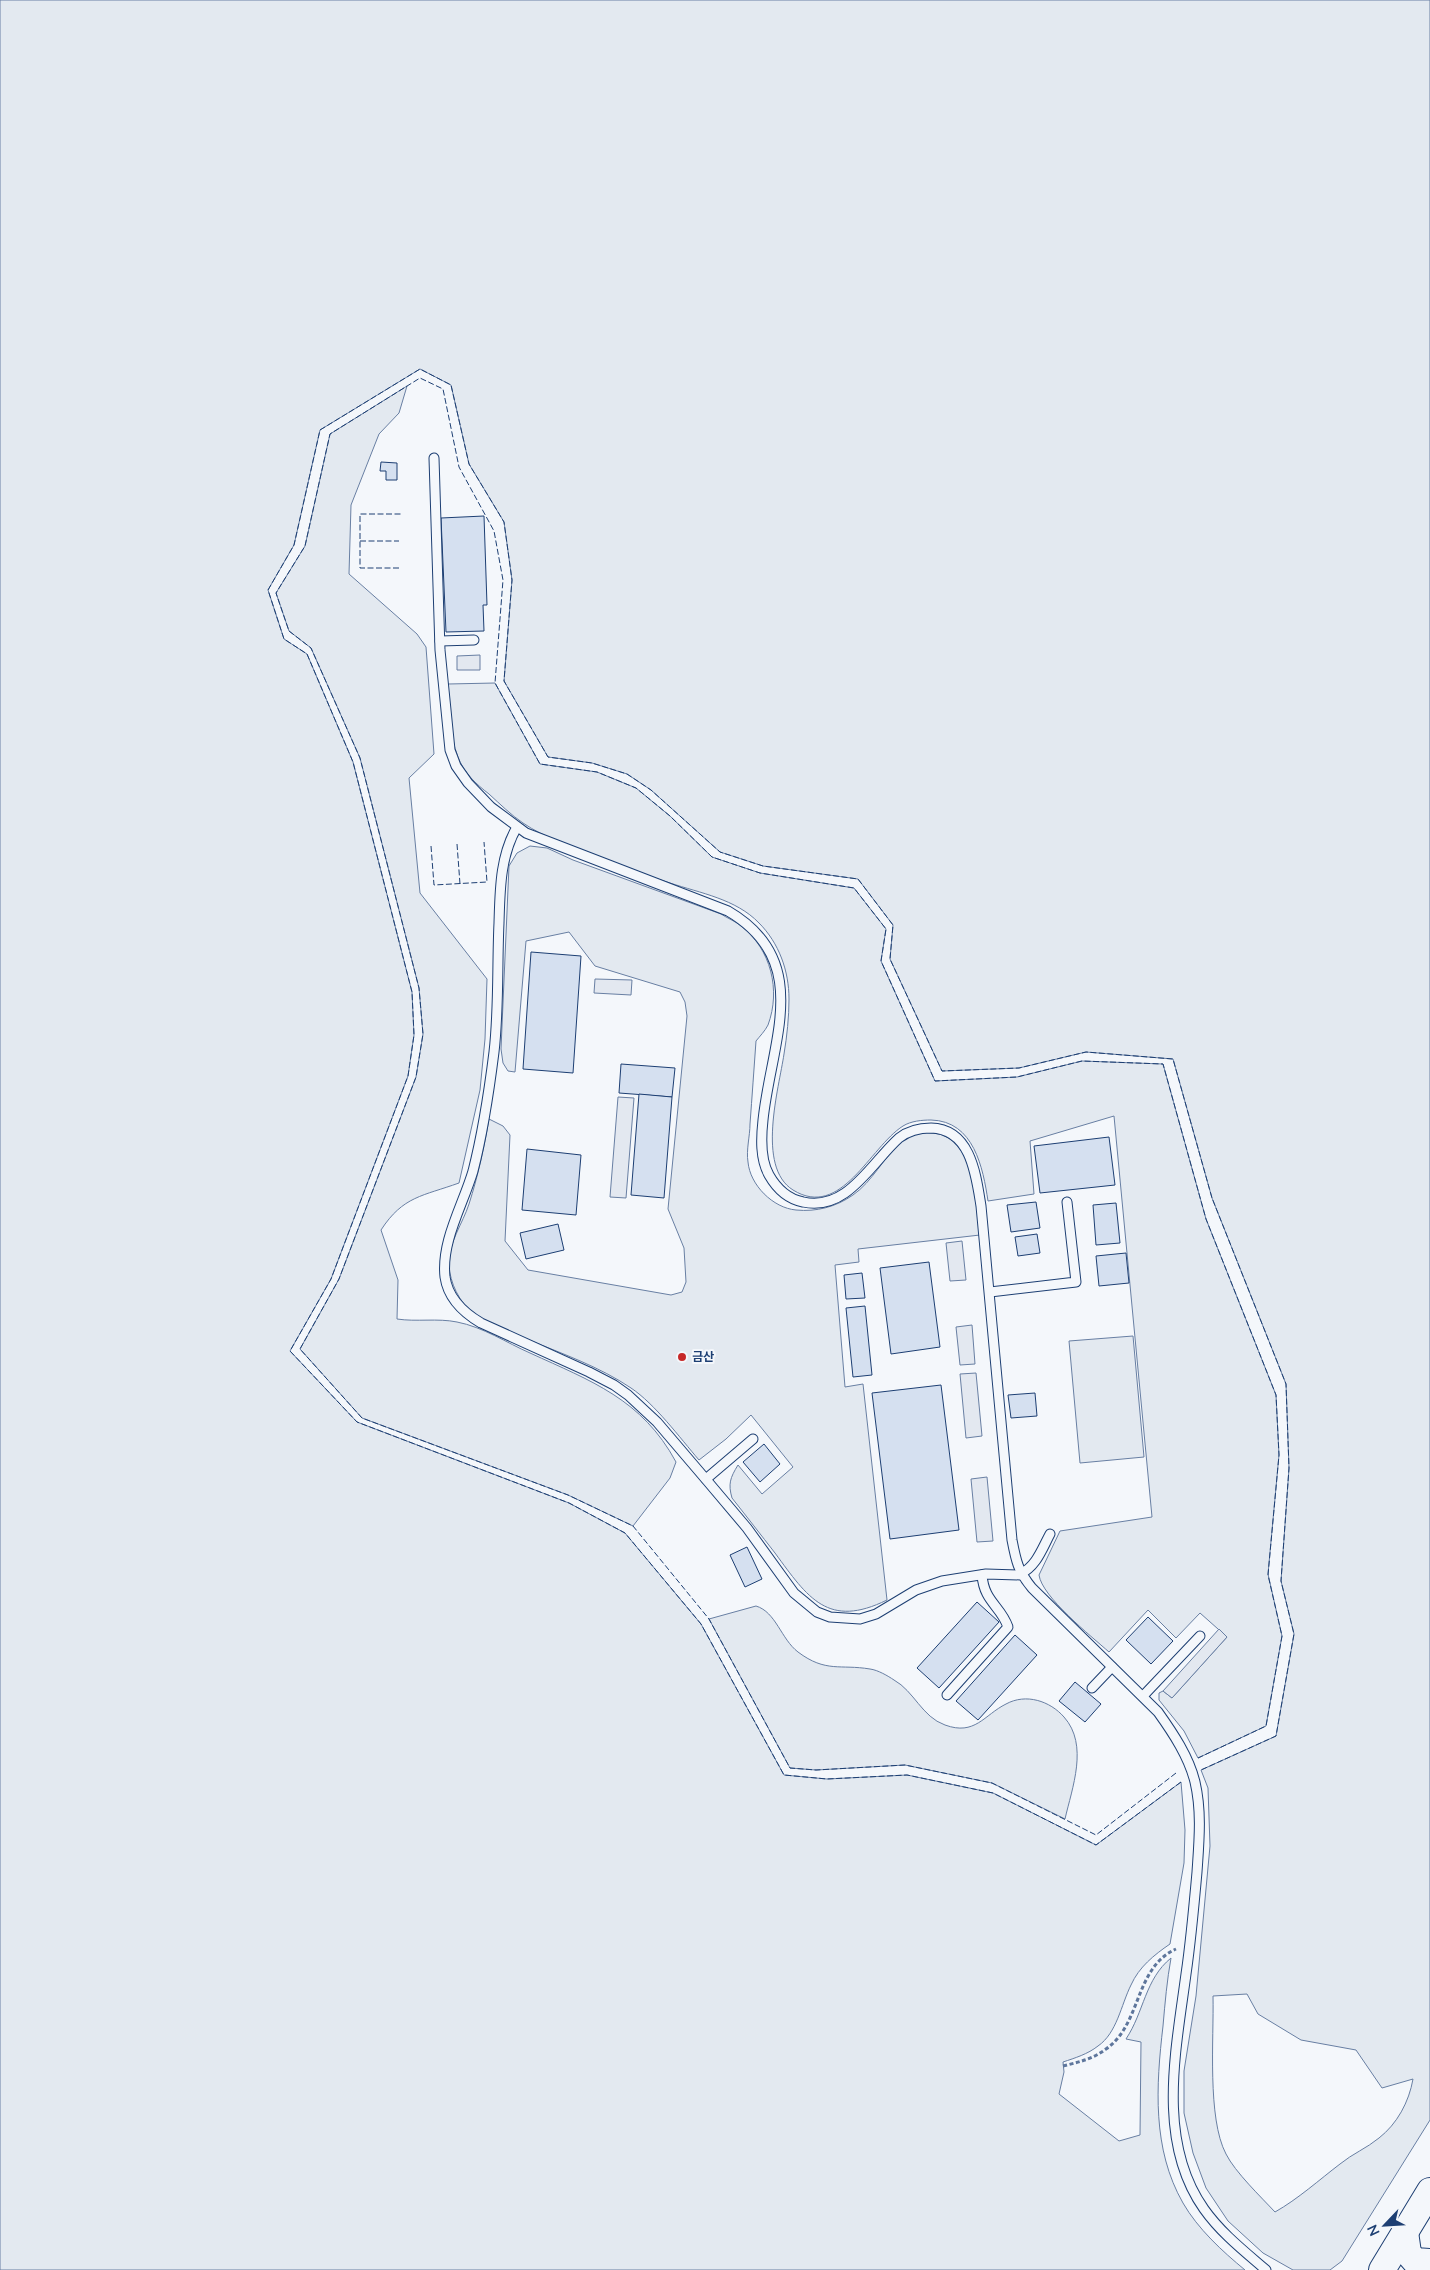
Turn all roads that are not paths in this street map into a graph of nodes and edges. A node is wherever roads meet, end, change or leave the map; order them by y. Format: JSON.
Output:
{"nodes":[{"id":1,"x":434,"y":458,"type":"dead end"},
{"id":2,"x":474,"y":640,"type":"dead end"},
{"id":3,"x":440,"y":641,"type":"junction"},
{"id":4,"x":517,"y":827,"type":"junction"},
{"id":5,"x":1068,"y":1202,"type":"dead end"},
{"id":6,"x":990,"y":1292,"type":"junction"},
{"id":7,"x":753,"y":1439,"type":"dead end"},
{"id":8,"x":706,"y":1479,"type":"junction"},
{"id":9,"x":1050,"y":1534,"type":"dead end"},
{"id":10,"x":1021,"y":1574,"type":"junction"},
{"id":11,"x":982,"y":1575,"type":"junction"},
{"id":12,"x":1200,"y":1636,"type":"dead end"},
{"id":13,"x":1112,"y":1667,"type":"junction"},
{"id":14,"x":1092,"y":1688,"type":"dead end"},
{"id":15,"x":947,"y":1694,"type":"dead end"},
{"id":16,"x":1142,"y":1696,"type":"junction"},
{"id":17,"x":1430,"y":2191,"type":"edge"},
{"id":18,"x":1405,"y":2232,"type":"junction"},
{"id":19,"x":1430,"y":2262,"type":"edge"},
{"id":20,"x":1266,"y":2270,"type":"edge"},
{"id":21,"x":1382,"y":2270,"type":"edge"}],
"edges":[{"from":1,"to":3,"type":"lane"},
{"from":2,"to":3,"type":"lane"},
{"from":3,"to":4,"type":"lane"},
{"from":4,"to":6,"type":"lane"},
{"from":4,"to":8,"type":"lane"},
{"from":5,"to":6,"type":"lane"},
{"from":6,"to":10,"type":"lane"},
{"from":7,"to":8,"type":"lane"},
{"from":8,"to":11,"type":"lane"},
{"from":9,"to":10,"type":"lane"},
{"from":10,"to":11,"type":"lane"},
{"from":10,"to":13,"type":"lane"},
{"from":11,"to":15,"type":"lane"},
{"from":12,"to":16,"type":"lane"},
{"from":13,"to":14,"type":"lane"},
{"from":13,"to":16,"type":"lane"},
{"from":16,"to":20,"type":"lane"},
{"from":17,"to":18,"type":"main road"},
{"from":18,"to":19,"type":"main road"},
{"from":18,"to":21,"type":"main road"}]}
